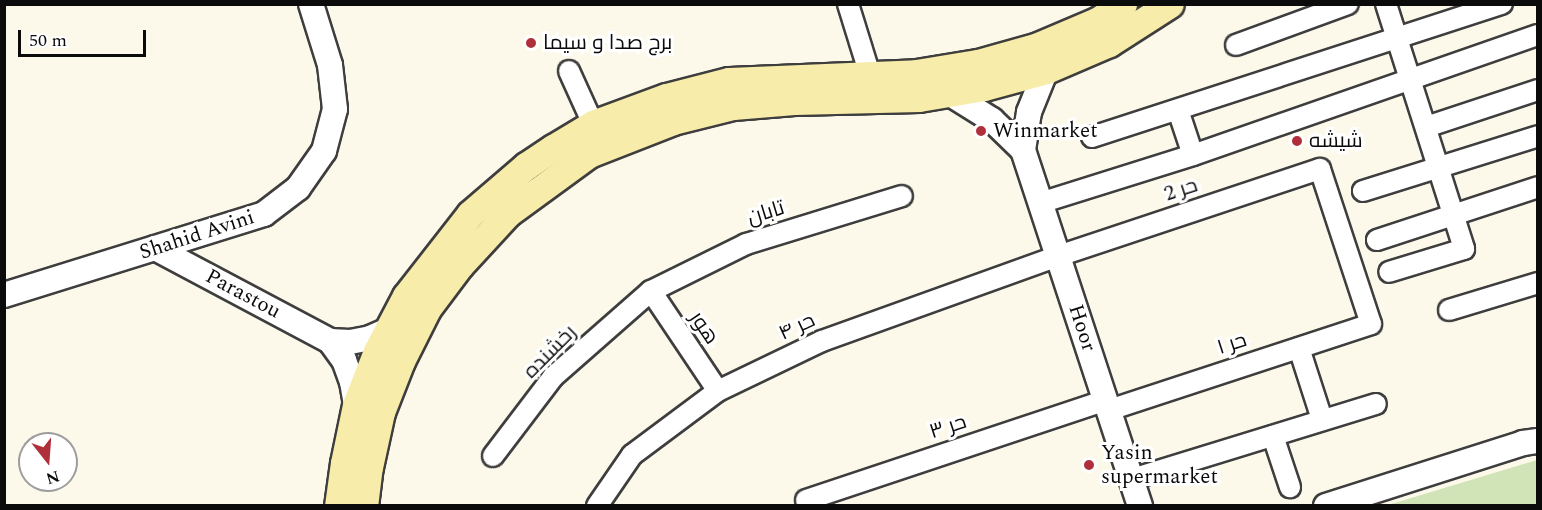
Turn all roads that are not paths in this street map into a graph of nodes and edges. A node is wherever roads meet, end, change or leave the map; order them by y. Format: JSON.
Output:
{"nodes":[{"id":1,"x":311,"y":4,"type":"edge"},
{"id":2,"x":848,"y":4,"type":"edge"},
{"id":3,"x":1123,"y":4,"type":"edge"},
{"id":4,"x":1170,"y":4,"type":"edge"},
{"id":5,"x":1348,"y":4,"type":"edge"},
{"id":6,"x":1386,"y":4,"type":"edge"},
{"id":7,"x":1502,"y":4,"type":"edge"},
{"id":8,"x":1538,"y":35,"type":"edge"},
{"id":9,"x":1398,"y":39,"type":"junction"},
{"id":10,"x":1236,"y":45,"type":"dead end"},
{"id":11,"x":1046,"y":70,"type":"junction"},
{"id":12,"x":569,"y":71,"type":"dead end"},
{"id":13,"x":870,"y":75,"type":"junction"},
{"id":14,"x":1410,"y":78,"type":"junction"},
{"id":15,"x":1538,"y":90,"type":"edge"},
{"id":16,"x":949,"y":93,"type":"junction"},
{"id":17,"x":1178,"y":110,"type":"junction"},
{"id":18,"x":1426,"y":127,"type":"junction"},
{"id":19,"x":606,"y":129,"type":"junction"},
{"id":20,"x":1538,"y":136,"type":"edge"},
{"id":21,"x":1092,"y":137,"type":"dead end"},
{"id":22,"x":1023,"y":150,"type":"junction"},
{"id":23,"x":1193,"y":155,"type":"junction"},
{"id":24,"x":561,"y":158,"type":"junction"},
{"id":25,"x":1437,"y":167,"type":"junction"},
{"id":26,"x":1538,"y":187,"type":"edge"},
{"id":27,"x":1363,"y":191,"type":"dead end"},
{"id":28,"x":902,"y":196,"type":"dead end"},
{"id":29,"x":1040,"y":203,"type":"junction"},
{"id":30,"x":1453,"y":214,"type":"junction"},
{"id":31,"x":1377,"y":240,"type":"dead end"},
{"id":32,"x":155,"y":248,"type":"junction"},
{"id":33,"x":1058,"y":256,"type":"junction"},
{"id":34,"x":1389,"y":273,"type":"dead end"},
{"id":35,"x":1538,"y":283,"type":"edge"},
{"id":36,"x":651,"y":291,"type":"junction"},
{"id":37,"x":4,"y":295,"type":"edge"},
{"id":38,"x":1449,"y":310,"type":"dead end"},
{"id":39,"x":1371,"y":324,"type":"joint"},
{"id":40,"x":388,"y":330,"type":"junction"},
{"id":41,"x":330,"y":341,"type":"junction"},
{"id":42,"x":1299,"y":348,"type":"junction"},
{"id":43,"x":718,"y":391,"type":"junction"},
{"id":44,"x":1376,"y":404,"type":"dead end"},
{"id":45,"x":356,"y":405,"type":"junction"},
{"id":46,"x":1107,"y":405,"type":"junction"},
{"id":47,"x":1322,"y":419,"type":"junction"},
{"id":48,"x":1273,"y":436,"type":"junction"},
{"id":49,"x":1538,"y":441,"type":"edge"},
{"id":50,"x":493,"y":456,"type":"dead end"},
{"id":51,"x":1132,"y":479,"type":"junction"},
{"id":52,"x":1290,"y":487,"type":"dead end"},
{"id":53,"x":806,"y":500,"type":"dead end"},
{"id":54,"x":339,"y":506,"type":"edge"},
{"id":55,"x":364,"y":506,"type":"edge"},
{"id":56,"x":597,"y":506,"type":"edge"},
{"id":57,"x":1140,"y":506,"type":"edge"},
{"id":58,"x":1326,"y":506,"type":"edge"}],
"edges":[{"from":1,"to":32,"type":"street","name":"Shahid Avini"},
{"from":2,"to":13,"type":"street"},
{"from":3,"to":13,"type":"main road"},
{"from":4,"to":11,"type":"main road"},
{"from":5,"to":10,"type":"street"},
{"from":6,"to":9,"type":"street"},
{"from":7,"to":9,"type":"street"},
{"from":8,"to":14,"type":"street"},
{"from":9,"to":14,"type":"street"},
{"from":9,"to":17,"type":"street"},
{"from":11,"to":16,"type":"main road"},
{"from":11,"to":22,"type":"street","name":"Hoor"},
{"from":12,"to":19,"type":"street"},
{"from":13,"to":19,"type":"main road"},
{"from":14,"to":18,"type":"street"},
{"from":14,"to":23,"type":"street"},
{"from":15,"to":18,"type":"street"},
{"from":16,"to":19,"type":"main road"},
{"from":16,"to":22,"type":"street","name":"Hoor"},
{"from":17,"to":21,"type":"street"},
{"from":17,"to":23,"type":"street"},
{"from":18,"to":25,"type":"street"},
{"from":19,"to":24,"type":"main road"},
{"from":20,"to":25,"type":"street"},
{"from":22,"to":29,"type":"street","name":"Hoor"},
{"from":23,"to":29,"type":"street"},
{"from":24,"to":40,"type":"main road"},
{"from":24,"to":55,"type":"main road"},
{"from":25,"to":27,"type":"street"},
{"from":25,"to":30,"type":"street"},
{"from":26,"to":30,"type":"street"},
{"from":28,"to":36,"type":"street","name":"تابان"},
{"from":29,"to":33,"type":"street","name":"Hoor"},
{"from":30,"to":31,"type":"street"},
{"from":30,"to":34,"type":"street"},
{"from":32,"to":37,"type":"street","name":"Shahid Avini"},
{"from":32,"to":41,"type":"street","name":"Parastou"},
{"from":33,"to":39,"type":"street","name":"حر 2"},
{"from":33,"to":43,"type":"street","name":"حر ۴"},
{"from":33,"to":46,"type":"street","name":"Hoor"},
{"from":35,"to":38,"type":"street"},
{"from":36,"to":43,"type":"street","name":"هور"},
{"from":36,"to":50,"type":"street","name":"رخشنده"},
{"from":39,"to":42,"type":"street","name":"حر ۱"},
{"from":40,"to":41,"type":"street","name":"Parastou"},
{"from":40,"to":45,"type":"main road"},
{"from":41,"to":45,"type":"street","name":"Parastou"},
{"from":42,"to":46,"type":"street","name":"حر ۱"},
{"from":42,"to":47,"type":"street"},
{"from":43,"to":56,"type":"street","name":"حر ۴"},
{"from":44,"to":47,"type":"street"},
{"from":45,"to":54,"type":"main road"},
{"from":46,"to":51,"type":"street","name":"Hoor"},
{"from":46,"to":53,"type":"street","name":"حر ۳"},
{"from":47,"to":48,"type":"street"},
{"from":48,"to":51,"type":"street"},
{"from":48,"to":52,"type":"street"},
{"from":49,"to":58,"type":"street"},
{"from":51,"to":57,"type":"street","name":"Hoor"}]}
